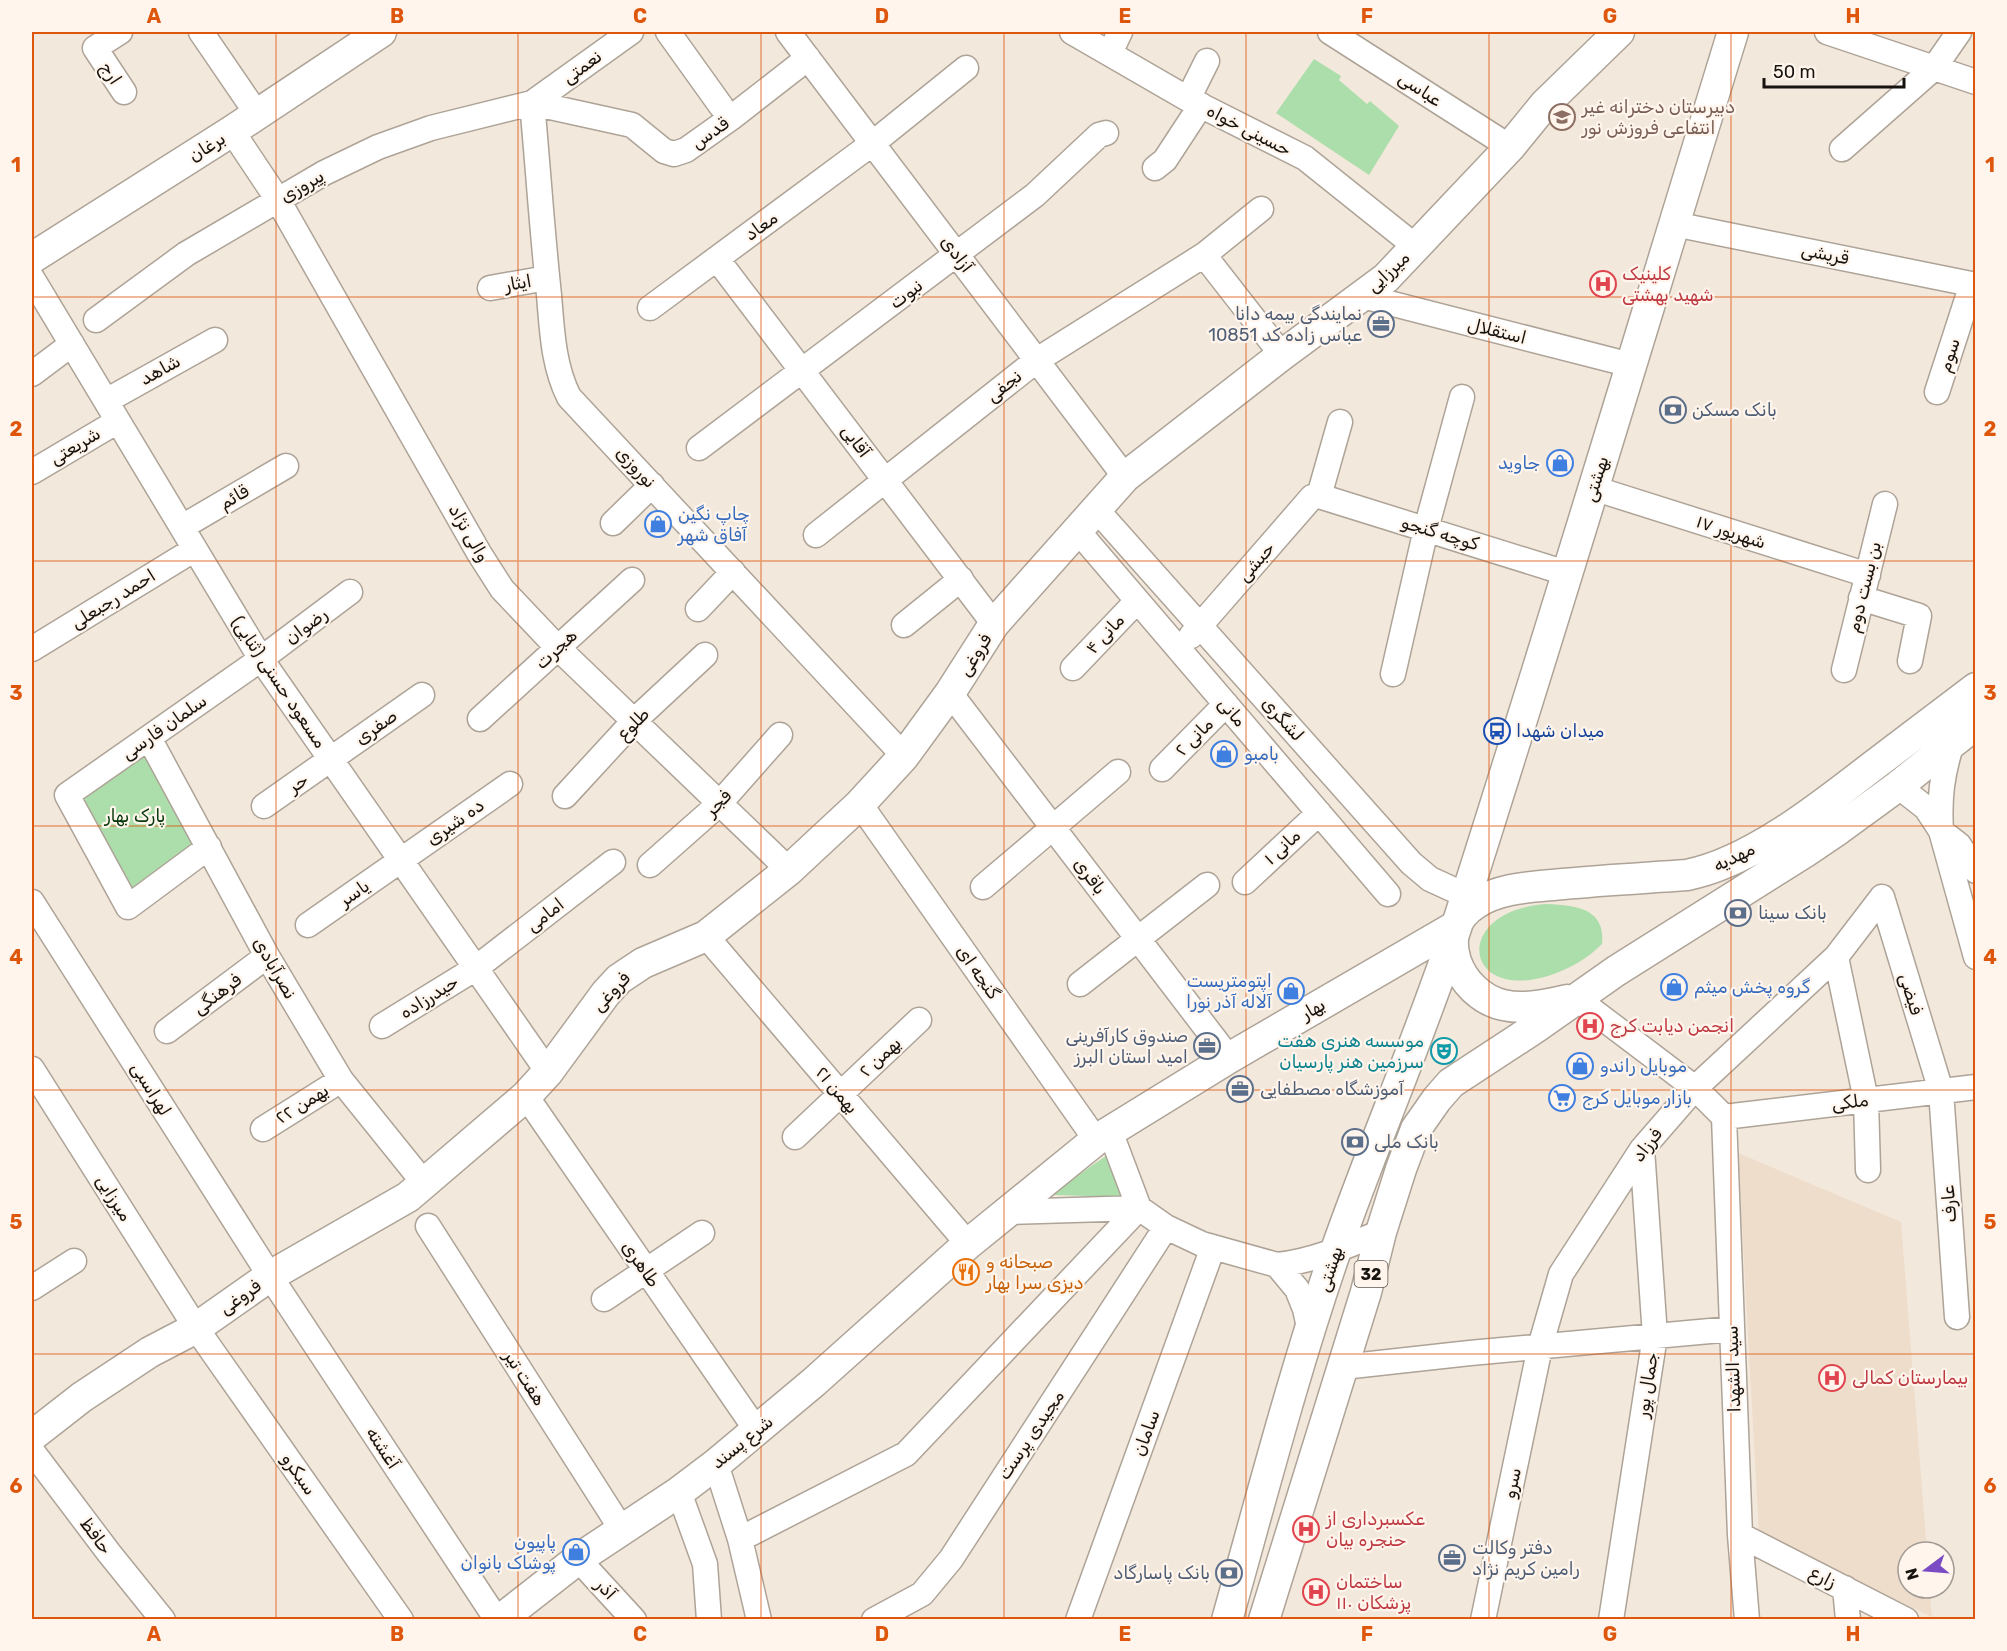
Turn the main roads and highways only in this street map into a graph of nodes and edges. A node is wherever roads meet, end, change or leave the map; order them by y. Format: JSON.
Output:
{"nodes":[{"id":1,"x":381,"y":32,"type":"edge"},
{"id":2,"x":1619,"y":32,"type":"edge"},
{"id":3,"x":1733,"y":32,"type":"edge"},
{"id":4,"x":32,"y":258,"type":"edge"},
{"id":5,"x":1125,"y":477,"type":"joint"},
{"id":6,"x":1976,"y":688,"type":"edge"},
{"id":7,"x":1976,"y":724,"type":"edge"},
{"id":8,"x":1478,"y":895,"type":"junction"},
{"id":9,"x":1456,"y":926,"type":"junction"},
{"id":10,"x":1576,"y":998,"type":"junction"},
{"id":11,"x":968,"y":1244,"type":"joint"},
{"id":12,"x":32,"y":1436,"type":"edge"},
{"id":13,"x":498,"y":1620,"type":"edge"},
{"id":14,"x":1227,"y":1620,"type":"edge"},
{"id":15,"x":1264,"y":1620,"type":"edge"}],
"edges":[{"from":1,"to":4,"type":"main road","name":"برغان"},
{"from":2,"to":5,"type":"main road","name":"میرزایی"},
{"from":3,"to":8,"type":"main road","name":"بهشتی"},
{"from":5,"to":12,"type":"main road","name":"فروغی"},
{"from":6,"to":8,"type":"main road","name":"مهدیه"},
{"from":7,"to":10,"type":"main road","name":"مهدیه"},
{"from":8,"to":9,"type":"main road","name":"مهدیه"},
{"from":9,"to":10,"type":"main road"},
{"from":9,"to":11,"type":"main road","name":"بهار"},
{"from":9,"to":14,"type":"main road","name":"بهشتى","number":"32"},
{"from":10,"to":15,"type":"main road","number":"32"},
{"from":11,"to":13,"type":"main road","name":"شرع پسند"}]}
